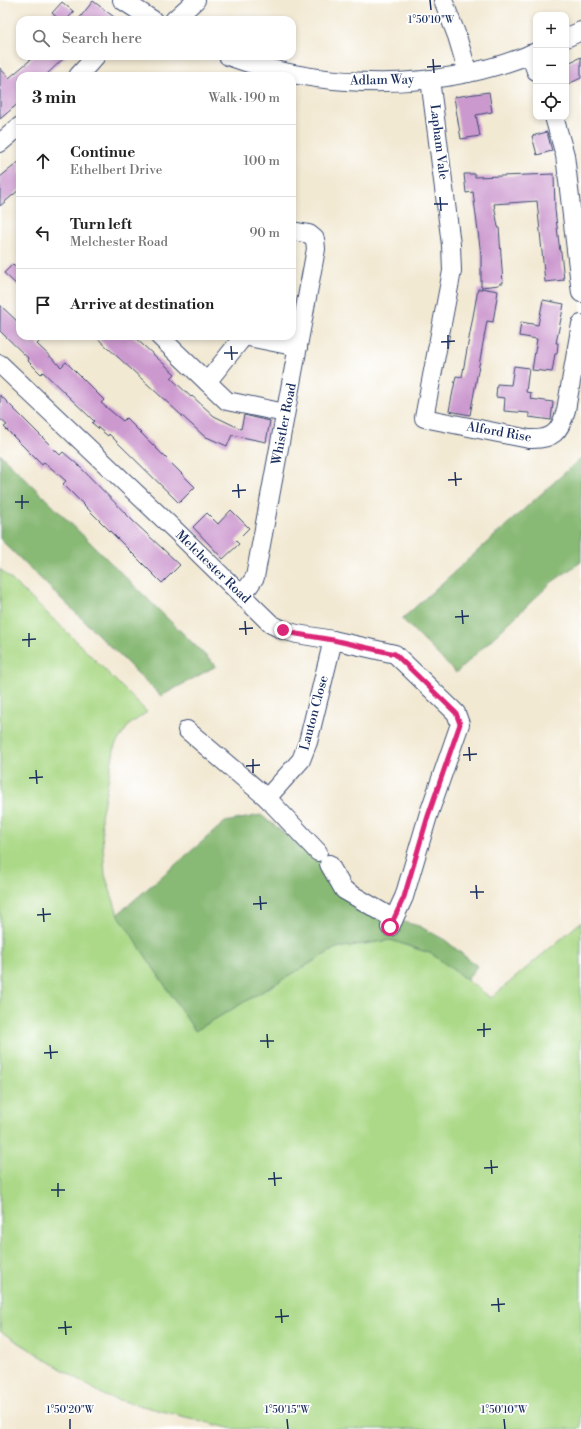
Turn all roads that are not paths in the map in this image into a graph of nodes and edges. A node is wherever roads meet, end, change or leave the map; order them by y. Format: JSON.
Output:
{"nodes":[{"id":1,"x":196,"y":0,"type":"edge"},
{"id":2,"x":443,"y":0,"type":"edge"},
{"id":3,"x":128,"y":10,"type":"edge"},
{"id":4,"x":143,"y":16,"type":"edge"},
{"id":5,"x":178,"y":16,"type":"edge"},
{"id":6,"x":581,"y":31,"type":"edge"},
{"id":7,"x":569,"y":37,"type":"edge"},
{"id":8,"x":533,"y":53,"type":"edge"},
{"id":9,"x":93,"y":60,"type":"edge"},
{"id":10,"x":241,"y":60,"type":"edge"},
{"id":11,"x":83,"y":72,"type":"edge"},
{"id":12,"x":288,"y":72,"type":"edge"},
{"id":13,"x":468,"y":73,"type":"junction"},
{"id":14,"x":296,"y":74,"type":"edge"},
{"id":15,"x":430,"y":79,"type":"junction"},
{"id":16,"x":555,"y":120,"type":"edge"},
{"id":17,"x":16,"y":129,"type":"edge"},
{"id":18,"x":0,"y":143,"type":"edge"},
{"id":19,"x":575,"y":173,"type":"edge"},
{"id":20,"x":296,"y":232,"type":"edge"},
{"id":21,"x":581,"y":294,"type":"edge"},
{"id":22,"x":581,"y":324,"type":"edge"},
{"id":23,"x":163,"y":340,"type":"edge"},
{"id":24,"x":241,"y":340,"type":"edge"},
{"id":25,"x":264,"y":340,"type":"edge"},
{"id":26,"x":298,"y":347,"type":"junction"},
{"id":27,"x":0,"y":364,"type":"edge"},
{"id":28,"x":207,"y":382,"type":"junction"},
{"id":29,"x":285,"y":413,"type":"junction"},
{"id":30,"x":424,"y":418,"type":"joint"},
{"id":31,"x":241,"y":594,"type":"junction"},
{"id":32,"x":333,"y":640,"type":"junction"},
{"id":33,"x":187,"y":730,"type":"dead end"},
{"id":34,"x":267,"y":798,"type":"junction"}],
"edges":[{"from":1,"to":5,"type":"street"},
{"from":2,"to":13,"type":"street"},
{"from":3,"to":4,"type":"street"},
{"from":6,"to":7,"type":"street"},
{"from":8,"to":13,"type":"street","name":"Adlam Way"},
{"from":9,"to":11,"type":"street"},
{"from":10,"to":12,"type":"street","name":"Adlam Way"},
{"from":13,"to":15,"type":"street","name":"Adlam Way"},
{"from":14,"to":15,"type":"street","name":"Adlam Way"},
{"from":15,"to":30,"type":"street","name":"Lapham Vale"},
{"from":16,"to":19,"type":"street"},
{"from":17,"to":18,"type":"street"},
{"from":19,"to":21,"type":"street"},
{"from":20,"to":26,"type":"street","name":"Whistler Road"},
{"from":22,"to":30,"type":"street","name":"Alford Rise"},
{"from":23,"to":28,"type":"street"},
{"from":24,"to":28,"type":"street"},
{"from":25,"to":26,"type":"street"},
{"from":26,"to":29,"type":"street","name":"Whistler Road"},
{"from":27,"to":31,"type":"street","name":"Melchester Road"},
{"from":28,"to":29,"type":"street"},
{"from":29,"to":31,"type":"street","name":"Whistler Road"},
{"from":31,"to":32,"type":"street","name":"Melchester Road"},
{"from":32,"to":34,"type":"street","name":"Lauton Close"},
{"from":32,"to":34,"type":"street","name":"Melchester Road"},
{"from":33,"to":34,"type":"street"}]}
